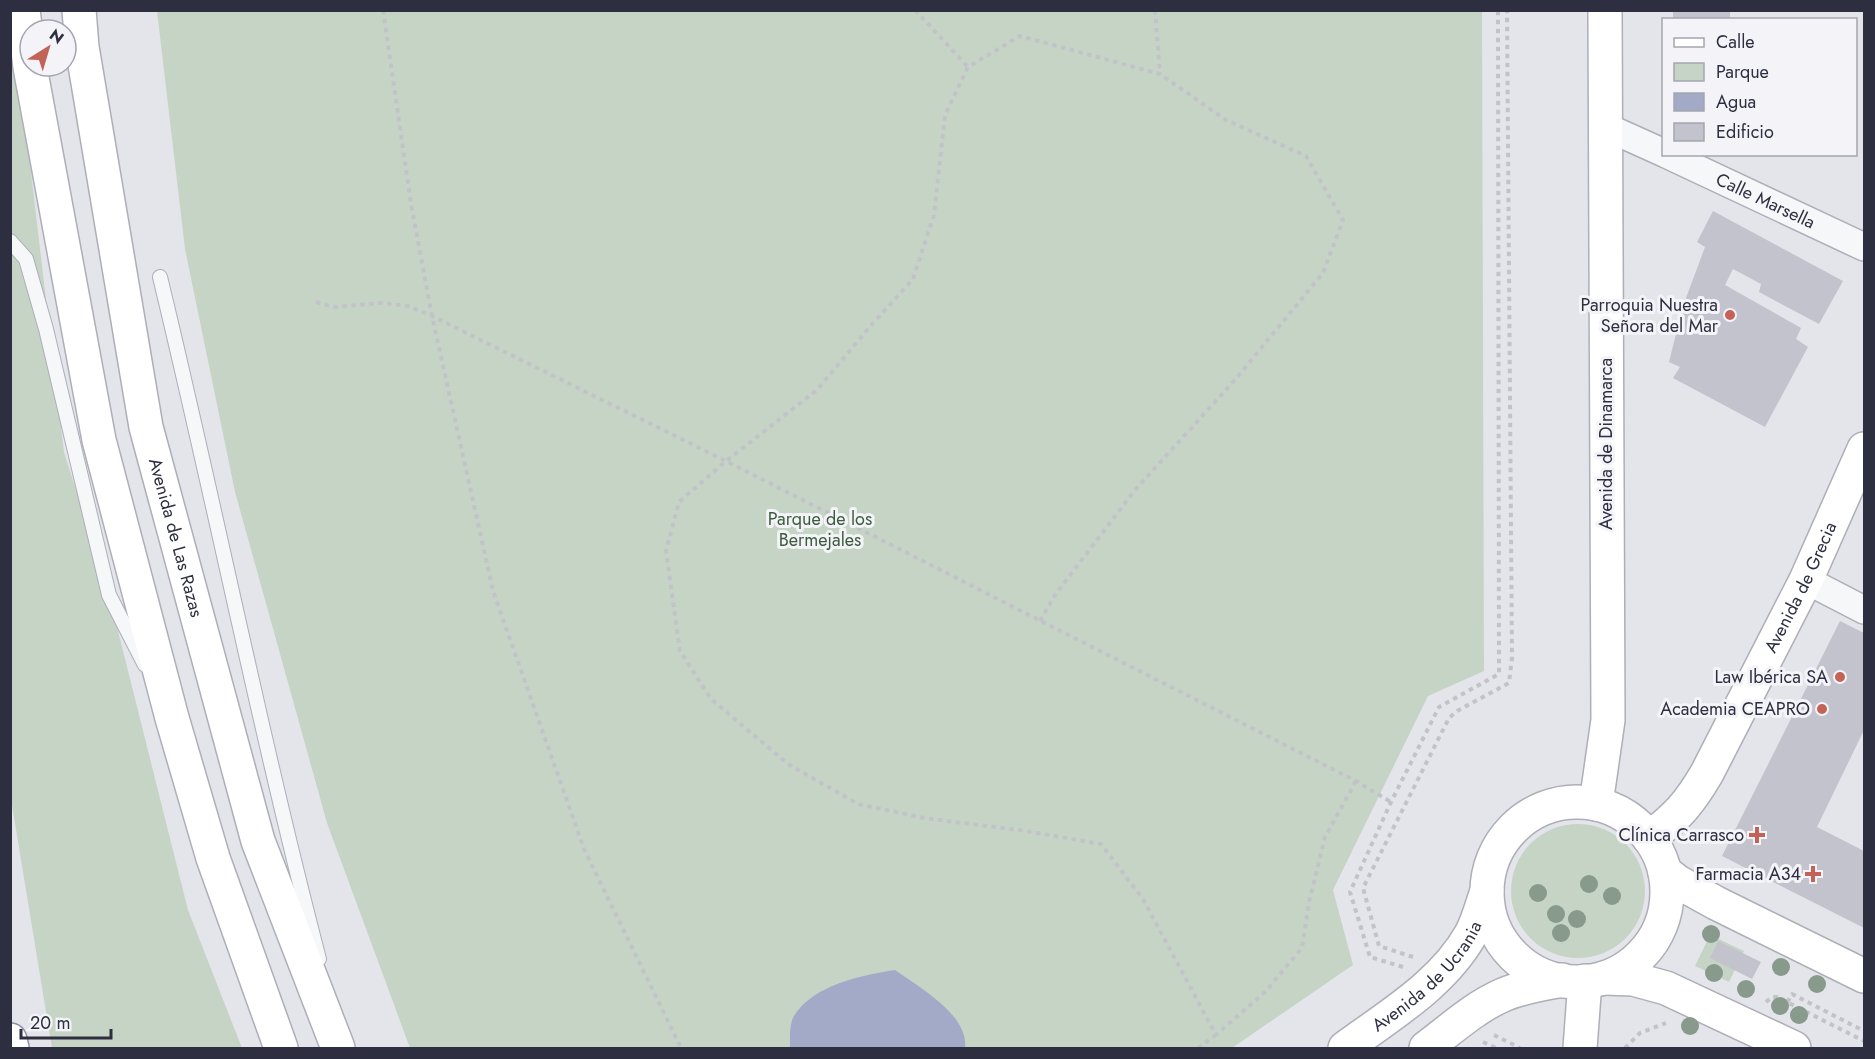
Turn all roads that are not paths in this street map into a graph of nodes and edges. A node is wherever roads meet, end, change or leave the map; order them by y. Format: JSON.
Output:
{"nodes":[{"id":1,"x":23,"y":10,"type":"edge"},
{"id":2,"x":79,"y":10,"type":"edge"},
{"id":3,"x":1605,"y":10,"type":"edge"},
{"id":4,"x":1604,"y":126,"type":"junction"},
{"id":5,"x":1662,"y":153,"type":"edge"},
{"id":6,"x":1669,"y":156,"type":"edge"},
{"id":7,"x":10,"y":242,"type":"edge"},
{"id":8,"x":1864,"y":247,"type":"edge"},
{"id":9,"x":160,"y":277,"type":"dead end"},
{"id":10,"x":1864,"y":449,"type":"edge"},
{"id":11,"x":1806,"y":580,"type":"junction"},
{"id":12,"x":1864,"y":610,"type":"edge"},
{"id":13,"x":172,"y":718,"type":"junction"},
{"id":14,"x":1596,"y":804,"type":"junction"},
{"id":15,"x":1649,"y":838,"type":"junction"},
{"id":16,"x":1665,"y":872,"type":"junction"},
{"id":17,"x":1487,"y":890,"type":"junction"},
{"id":18,"x":1864,"y":976,"type":"edge"},
{"id":19,"x":1584,"y":980,"type":"junction"},
{"id":20,"x":10,"y":1040,"type":"edge"},
{"id":21,"x":12,"y":1048,"type":"edge"},
{"id":22,"x":281,"y":1048,"type":"edge"},
{"id":23,"x":340,"y":1048,"type":"edge"},
{"id":24,"x":1345,"y":1048,"type":"edge"},
{"id":25,"x":1426,"y":1048,"type":"edge"},
{"id":26,"x":1580,"y":1048,"type":"edge"},
{"id":27,"x":1794,"y":1048,"type":"edge"}],
"edges":[{"from":1,"to":13,"type":"main road"},
{"from":2,"to":23,"type":"main road","name":"Avenida de Las Razas"},
{"from":3,"to":4,"type":"main road","name":"Avenida de Dinamarca"},
{"from":4,"to":5,"type":"street","name":"Calle Marsella"},
{"from":4,"to":14,"type":"main road","name":"Avenida de Dinamarca"},
{"from":6,"to":8,"type":"street","name":"Calle Marsella"},
{"from":7,"to":13,"type":"lane"},
{"from":9,"to":23,"type":"lane"},
{"from":10,"to":11,"type":"main road","name":"Avenida de Grecia"},
{"from":11,"to":12,"type":"street"},
{"from":11,"to":15,"type":"main road","name":"Avenida de Grecia"},
{"from":13,"to":22,"type":"main road"},
{"from":14,"to":15,"type":"main road"},
{"from":14,"to":17,"type":"main road"},
{"from":15,"to":16,"type":"main road"},
{"from":16,"to":18,"type":"main road"},
{"from":16,"to":19,"type":"main road"},
{"from":17,"to":19,"type":"main road"},
{"from":17,"to":24,"type":"main road","name":"Avenida de Ucrania"},
{"from":19,"to":25,"type":"main road"},
{"from":19,"to":26,"type":"main road"},
{"from":19,"to":27,"type":"main road"},
{"from":20,"to":21,"type":"main road"}]}
